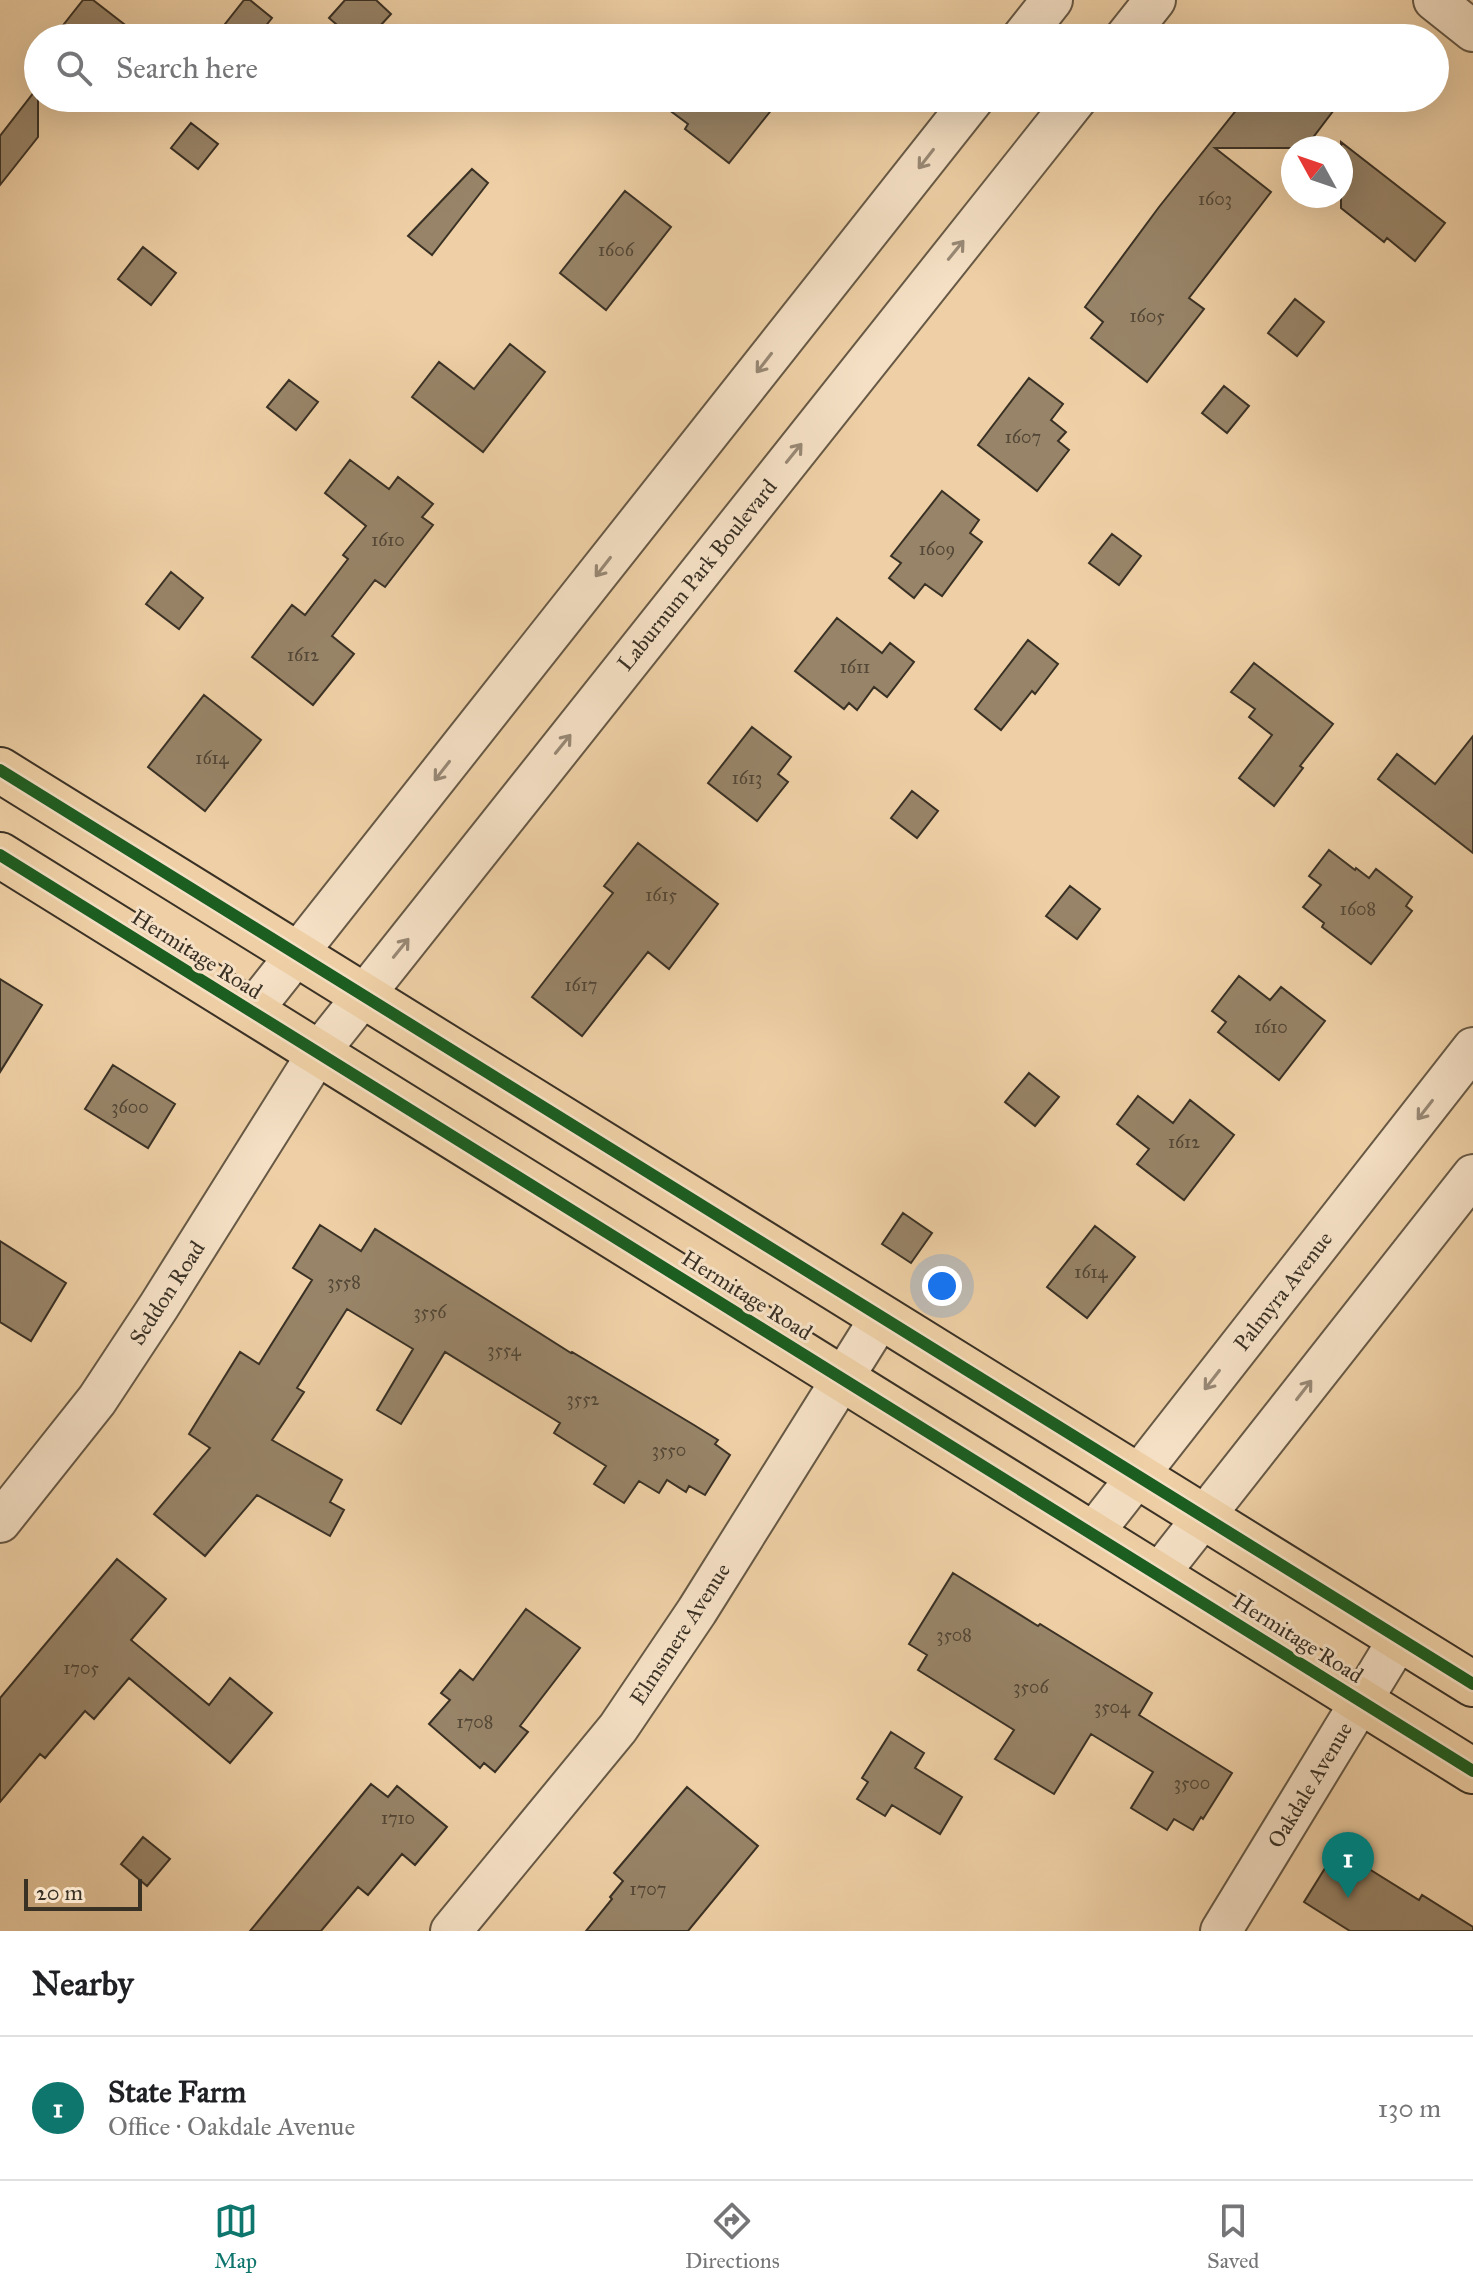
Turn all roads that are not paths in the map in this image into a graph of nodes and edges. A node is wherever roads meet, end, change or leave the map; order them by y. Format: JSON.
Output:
{"nodes":[{"id":1,"x":1052,"y":0,"type":"edge"},
{"id":2,"x":1155,"y":0,"type":"edge"},
{"id":3,"x":1434,"y":0,"type":"edge"},
{"id":4,"x":1033,"y":24,"type":"edge"},
{"id":5,"x":1136,"y":24,"type":"edge"},
{"id":6,"x":1473,"y":31,"type":"edge"},
{"id":7,"x":963,"y":112,"type":"edge"},
{"id":8,"x":1066,"y":112,"type":"edge"},
{"id":9,"x":0,"y":770,"type":"edge"},
{"id":10,"x":0,"y":855,"type":"edge"},
{"id":11,"x":297,"y":955,"type":"junction"},
{"id":12,"x":362,"y":995,"type":"junction"},
{"id":13,"x":251,"y":1012,"type":"junction"},
{"id":14,"x":1473,"y":1048,"type":"edge"},
{"id":15,"x":318,"y":1053,"type":"junction"},
{"id":16,"x":1473,"y":1175,"type":"edge"},
{"id":17,"x":881,"y":1317,"type":"junction"},
{"id":18,"x":843,"y":1378,"type":"junction"},
{"id":19,"x":1137,"y":1477,"type":"junction"},
{"id":20,"x":1204,"y":1517,"type":"junction"},
{"id":21,"x":0,"y":1522,"type":"edge"},
{"id":22,"x":1093,"y":1533,"type":"junction"},
{"id":23,"x":1158,"y":1575,"type":"junction"},
{"id":24,"x":1399,"y":1639,"type":"junction"},
{"id":25,"x":1473,"y":1684,"type":"edge"},
{"id":26,"x":1361,"y":1701,"type":"junction"},
{"id":27,"x":1473,"y":1771,"type":"edge"},
{"id":28,"x":451,"y":1931,"type":"edge"},
{"id":29,"x":1221,"y":1931,"type":"edge"}],
"edges":[{"from":1,"to":4,"type":"street"},
{"from":2,"to":5,"type":"street"},
{"from":3,"to":6,"type":"street"},
{"from":7,"to":11,"type":"street","one_way":true},
{"from":12,"to":8,"type":"street","name":"Laburnum Park Boulevard","one_way":true},
{"from":9,"to":11,"type":"main road"},
{"from":10,"to":13,"type":"main road","name":"Hermitage Road"},
{"from":11,"to":12,"type":"main road"},
{"from":11,"to":13,"type":"street"},
{"from":12,"to":15,"type":"street","name":"Laburnum Park Boulevard"},
{"from":12,"to":17,"type":"main road"},
{"from":13,"to":15,"type":"main road","name":"Hermitage Road"},
{"from":14,"to":19,"type":"street","name":"Palmyra Avenue","one_way":true},
{"from":15,"to":18,"type":"main road","name":"Hermitage Road"},
{"from":15,"to":21,"type":"street","name":"Seddon Road"},
{"from":20,"to":16,"type":"street","one_way":true},
{"from":17,"to":18,"type":"street","name":"Elmsmere Avenue"},
{"from":17,"to":19,"type":"main road"},
{"from":18,"to":22,"type":"main road","name":"Hermitage Road"},
{"from":18,"to":28,"type":"street","name":"Elmsmere Avenue"},
{"from":19,"to":20,"type":"main road"},
{"from":19,"to":22,"type":"street","name":"Palmyra Avenue"},
{"from":20,"to":23,"type":"street"},
{"from":20,"to":24,"type":"main road"},
{"from":22,"to":23,"type":"main road","name":"Hermitage Road"},
{"from":23,"to":26,"type":"main road","name":"Hermitage Road"},
{"from":24,"to":25,"type":"main road"},
{"from":24,"to":26,"type":"street","name":"Oakdale Avenue"},
{"from":26,"to":27,"type":"main road","name":"Hermitage Road"},
{"from":26,"to":29,"type":"street","name":"Oakdale Avenue"}]}
